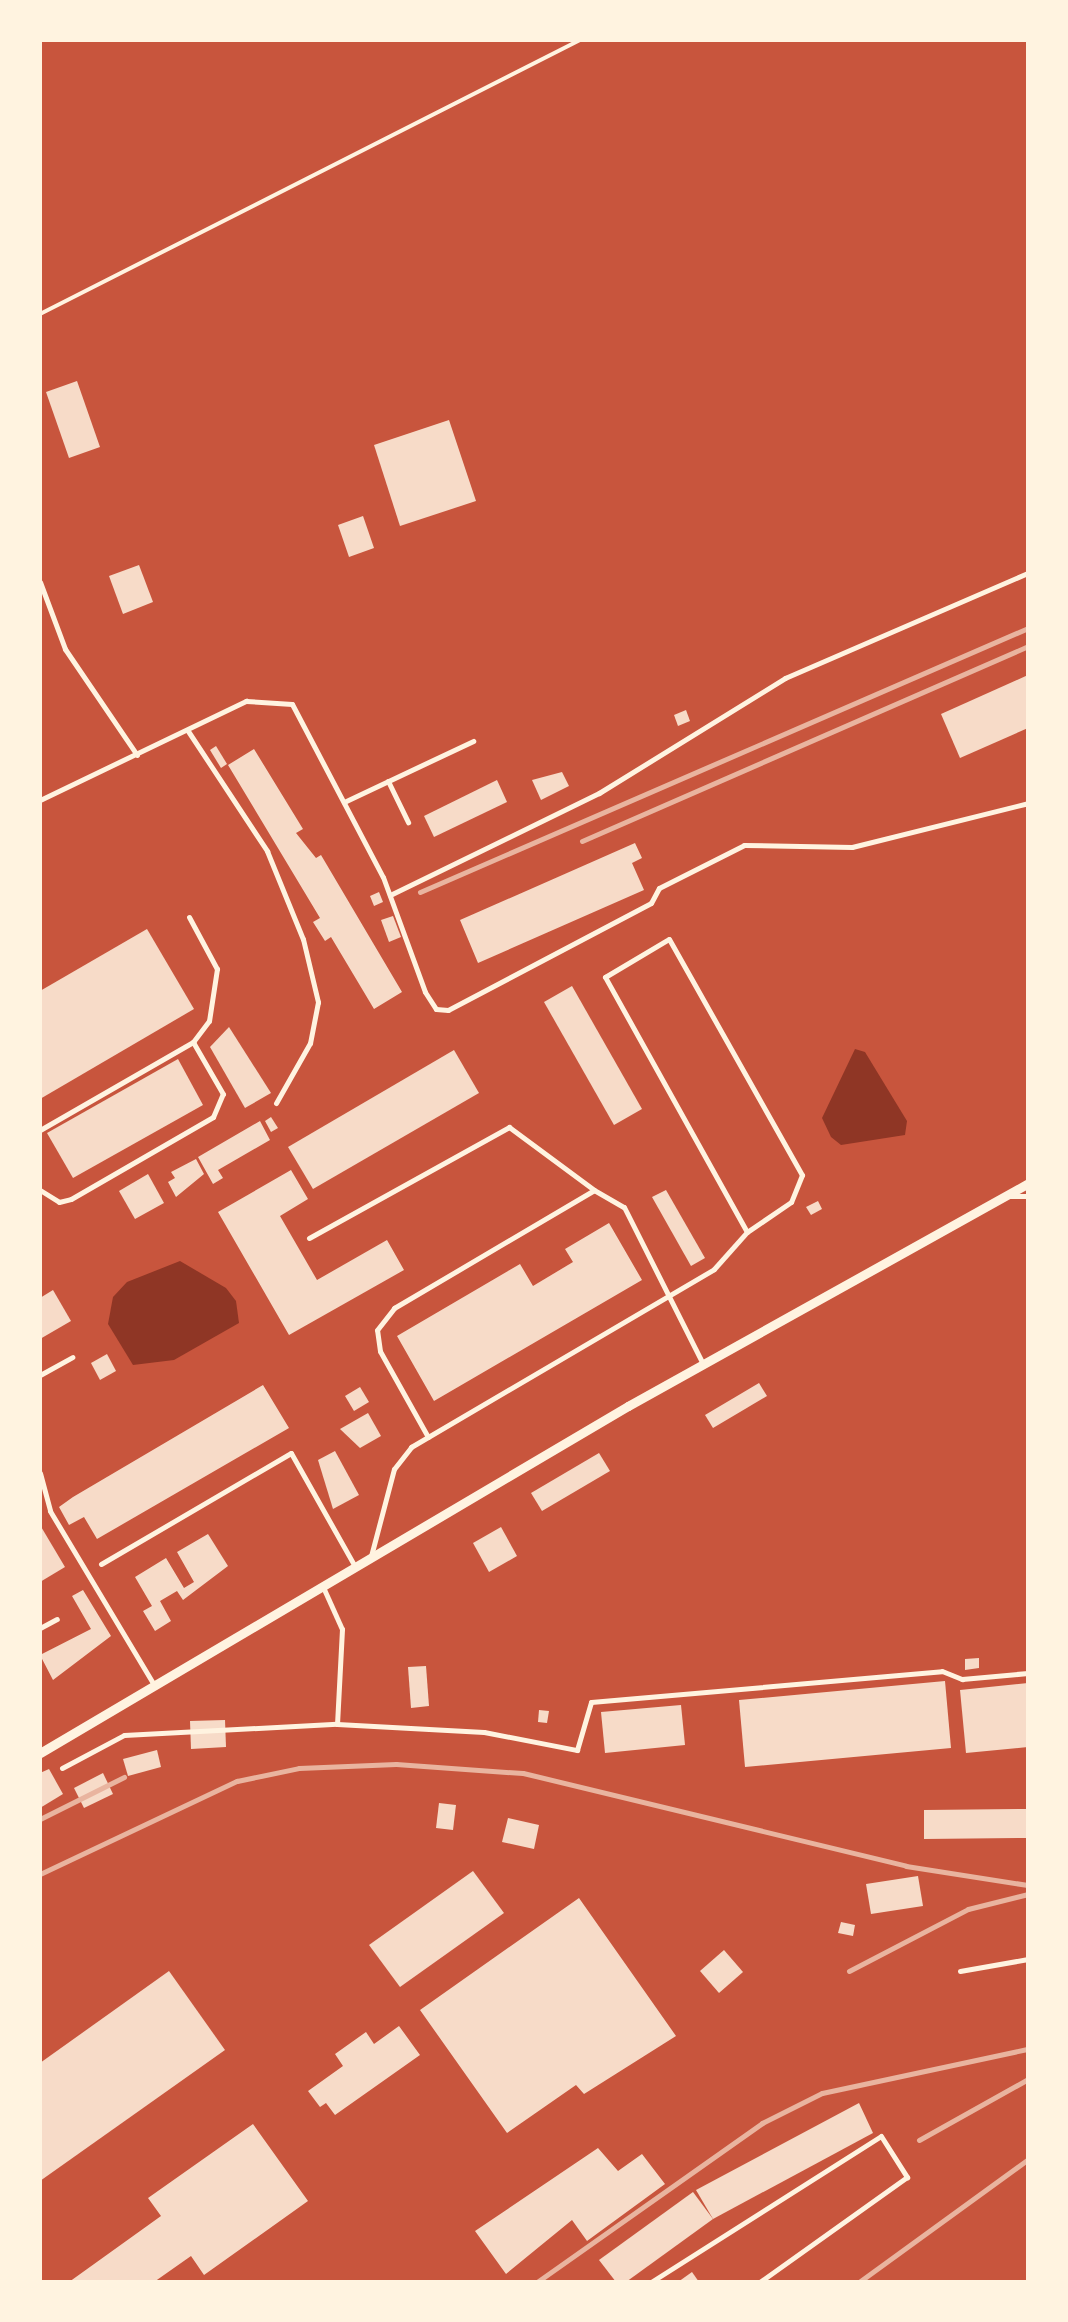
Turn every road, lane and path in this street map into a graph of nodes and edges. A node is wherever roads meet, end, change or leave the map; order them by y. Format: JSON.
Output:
{"nodes":[{"id":1,"x":580,"y":40,"type":"edge"},
{"id":2,"x":40,"y":314,"type":"edge"},
{"id":3,"x":1028,"y":573,"type":"edge"},
{"id":4,"x":40,"y":582,"type":"edge"},
{"id":5,"x":188,"y":731,"type":"junction"},
{"id":6,"x":473,"y":741,"type":"dead end"},
{"id":7,"x":137,"y":755,"type":"junction"},
{"id":8,"x":388,"y":781,"type":"junction"},
{"id":9,"x":40,"y":800,"type":"edge"},
{"id":10,"x":344,"y":802,"type":"junction"},
{"id":11,"x":1028,"y":803,"type":"edge"},
{"id":12,"x":408,"y":822,"type":"dead end"},
{"id":13,"x":390,"y":894,"type":"junction"},
{"id":14,"x":189,"y":917,"type":"dead end"},
{"id":15,"x":193,"y":1042,"type":"junction"},
{"id":16,"x":276,"y":1103,"type":"dead end"},
{"id":17,"x":40,"y":1130,"type":"edge"},
{"id":18,"x":1028,"y":1183,"type":"edge"},
{"id":19,"x":40,"y":1190,"type":"edge"},
{"id":20,"x":594,"y":1190,"type":"junction"},
{"id":21,"x":1005,"y":1196,"type":"junction"},
{"id":22,"x":1028,"y":1196,"type":"edge"},
{"id":23,"x":747,"y":1232,"type":"junction"},
{"id":24,"x":309,"y":1238,"type":"dead end"},
{"id":25,"x":674,"y":1294,"type":"junction"},
{"id":26,"x":72,"y":1357,"type":"dead end"},
{"id":27,"x":704,"y":1364,"type":"junction"},
{"id":28,"x":40,"y":1374,"type":"edge"},
{"id":29,"x":428,"y":1437,"type":"junction"},
{"id":30,"x":40,"y":1473,"type":"edge"},
{"id":31,"x":371,"y":1558,"type":"junction"},
{"id":32,"x":101,"y":1564,"type":"dead end"},
{"id":33,"x":355,"y":1568,"type":"junction"},
{"id":34,"x":323,"y":1587,"type":"junction"},
{"id":35,"x":57,"y":1619,"type":"dead end"},
{"id":36,"x":40,"y":1628,"type":"edge"},
{"id":37,"x":1028,"y":1673,"type":"edge"},
{"id":38,"x":154,"y":1686,"type":"junction"},
{"id":39,"x":338,"y":1724,"type":"junction"},
{"id":40,"x":40,"y":1752,"type":"edge"},
{"id":41,"x":62,"y":1768,"type":"dead end"},
{"id":42,"x":1028,"y":1959,"type":"edge"},
{"id":43,"x":960,"y":1971,"type":"dead end"},
{"id":44,"x":650,"y":2282,"type":"edge"},
{"id":45,"x":760,"y":2282,"type":"edge"}],
"edges":[{"from":1,"to":2,"type":"path"},
{"from":3,"to":13,"type":"lane"},
{"from":4,"to":7,"type":"lane"},
{"from":5,"to":7,"type":"lane"},
{"from":5,"to":10,"type":"lane"},
{"from":5,"to":16,"type":"lane"},
{"from":6,"to":8,"type":"lane"},
{"from":7,"to":9,"type":"lane"},
{"from":8,"to":10,"type":"lane"},
{"from":8,"to":12,"type":"lane"},
{"from":10,"to":13,"type":"lane"},
{"from":11,"to":13,"type":"lane"},
{"from":14,"to":15,"type":"lane"},
{"from":15,"to":17,"type":"lane"},
{"from":15,"to":19,"type":"lane"},
{"from":18,"to":21,"type":"street"},
{"from":20,"to":24,"type":"lane"},
{"from":20,"to":25,"type":"lane"},
{"from":20,"to":29,"type":"lane"},
{"from":21,"to":22,"type":"lane"},
{"from":21,"to":27,"type":"street"},
{"from":23,"to":23,"type":"lane"},
{"from":23,"to":25,"type":"lane"},
{"from":25,"to":27,"type":"lane"},
{"from":25,"to":29,"type":"lane"},
{"from":26,"to":28,"type":"lane"},
{"from":27,"to":31,"type":"street"},
{"from":29,"to":31,"type":"lane"},
{"from":30,"to":38,"type":"lane"},
{"from":31,"to":33,"type":"street"},
{"from":32,"to":33,"type":"lane"},
{"from":33,"to":34,"type":"street"},
{"from":34,"to":38,"type":"street"},
{"from":34,"to":39,"type":"lane"},
{"from":35,"to":36,"type":"lane"},
{"from":37,"to":39,"type":"lane"},
{"from":38,"to":40,"type":"street"},
{"from":39,"to":41,"type":"lane"},
{"from":42,"to":43,"type":"lane"},
{"from":44,"to":45,"type":"lane"}]}
